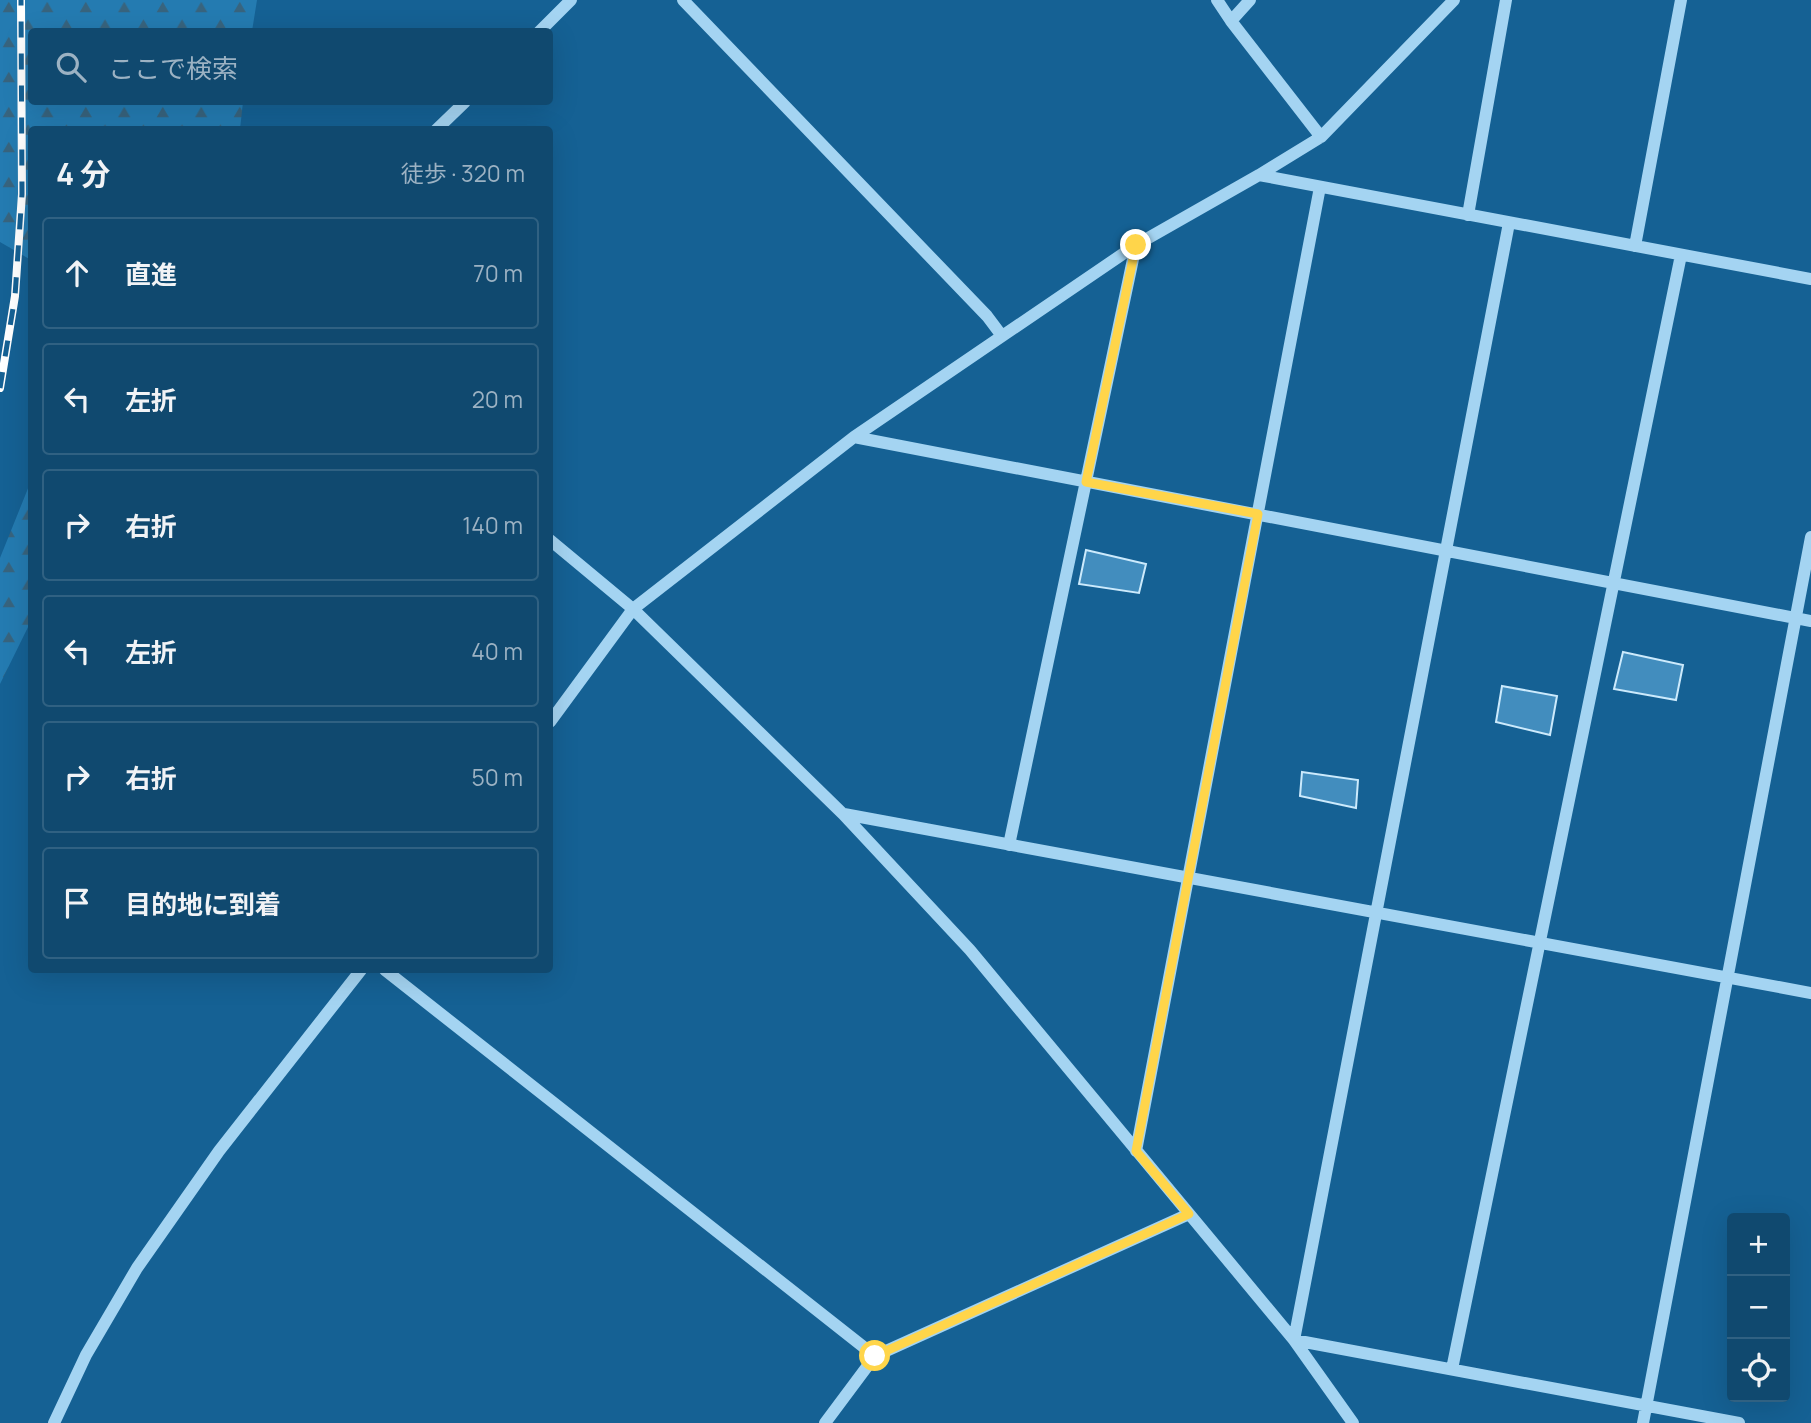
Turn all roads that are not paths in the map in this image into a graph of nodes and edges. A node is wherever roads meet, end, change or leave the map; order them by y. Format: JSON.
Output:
{"nodes":[{"id":1,"x":571,"y":0,"type":"edge"},
{"id":2,"x":683,"y":0,"type":"edge"},
{"id":3,"x":1217,"y":0,"type":"edge"},
{"id":4,"x":1250,"y":0,"type":"edge"},
{"id":5,"x":1454,"y":0,"type":"edge"},
{"id":6,"x":1506,"y":0,"type":"edge"},
{"id":7,"x":1681,"y":0,"type":"edge"},
{"id":8,"x":1231,"y":21,"type":"junction"},
{"id":9,"x":542,"y":28,"type":"edge"},
{"id":10,"x":463,"y":105,"type":"edge"},
{"id":11,"x":440,"y":126,"type":"edge"},
{"id":12,"x":1321,"y":137,"type":"junction"},
{"id":13,"x":1259,"y":175,"type":"junction"},
{"id":14,"x":1320,"y":187,"type":"junction"},
{"id":15,"x":1468,"y":215,"type":"junction"},
{"id":16,"x":1509,"y":223,"type":"junction"},
{"id":17,"x":1136,"y":245,"type":"junction"},
{"id":18,"x":1635,"y":246,"type":"junction"},
{"id":19,"x":1681,"y":255,"type":"junction"},
{"id":20,"x":1811,"y":279,"type":"edge"},
{"id":21,"x":1002,"y":335,"type":"junction"},
{"id":22,"x":854,"y":437,"type":"junction"},
{"id":23,"x":1086,"y":482,"type":"junction"},
{"id":24,"x":1258,"y":514,"type":"junction"},
{"id":25,"x":1811,"y":537,"type":"edge"},
{"id":26,"x":553,"y":542,"type":"edge"},
{"id":27,"x":1446,"y":551,"type":"junction"},
{"id":28,"x":1614,"y":583,"type":"junction"},
{"id":29,"x":633,"y":609,"type":"junction"},
{"id":30,"x":1796,"y":618,"type":"junction"},
{"id":31,"x":1811,"y":621,"type":"edge"},
{"id":32,"x":553,"y":718,"type":"edge"},
{"id":33,"x":843,"y":814,"type":"junction"},
{"id":34,"x":1009,"y":845,"type":"junction"},
{"id":35,"x":1189,"y":878,"type":"junction"},
{"id":36,"x":1376,"y":912,"type":"junction"},
{"id":37,"x":1540,"y":943,"type":"junction"},
{"id":38,"x":359,"y":973,"type":"edge"},
{"id":39,"x":389,"y":973,"type":"edge"},
{"id":40,"x":1727,"y":978,"type":"junction"},
{"id":41,"x":1811,"y":993,"type":"edge"},
{"id":42,"x":1136,"y":1151,"type":"junction"},
{"id":43,"x":1189,"y":1214,"type":"junction"},
{"id":44,"x":1294,"y":1340,"type":"junction"},
{"id":45,"x":875,"y":1356,"type":"junction"},
{"id":46,"x":1452,"y":1369,"type":"junction"},
{"id":47,"x":1646,"y":1405,"type":"junction"},
{"id":48,"x":54,"y":1423,"type":"edge"},
{"id":49,"x":825,"y":1423,"type":"edge"},
{"id":50,"x":1353,"y":1423,"type":"edge"},
{"id":51,"x":1643,"y":1423,"type":"edge"},
{"id":52,"x":1739,"y":1423,"type":"edge"}],
"edges":[{"from":1,"to":9,"type":"street"},
{"from":2,"to":21,"type":"street"},
{"from":3,"to":8,"type":"street"},
{"from":4,"to":8,"type":"street"},
{"from":5,"to":12,"type":"street"},
{"from":6,"to":15,"type":"street"},
{"from":7,"to":18,"type":"street"},
{"from":8,"to":12,"type":"street"},
{"from":10,"to":11,"type":"street"},
{"from":12,"to":13,"type":"street"},
{"from":13,"to":14,"type":"street"},
{"from":13,"to":17,"type":"street"},
{"from":14,"to":15,"type":"street"},
{"from":14,"to":24,"type":"street"},
{"from":15,"to":16,"type":"street"},
{"from":16,"to":18,"type":"street"},
{"from":16,"to":27,"type":"street"},
{"from":17,"to":21,"type":"street"},
{"from":17,"to":23,"type":"street"},
{"from":18,"to":19,"type":"street"},
{"from":19,"to":20,"type":"street"},
{"from":19,"to":28,"type":"street"},
{"from":21,"to":22,"type":"street"},
{"from":22,"to":23,"type":"street"},
{"from":22,"to":29,"type":"street"},
{"from":23,"to":24,"type":"street"},
{"from":23,"to":34,"type":"street"},
{"from":24,"to":27,"type":"street"},
{"from":24,"to":35,"type":"street"},
{"from":25,"to":30,"type":"street"},
{"from":26,"to":29,"type":"street"},
{"from":27,"to":28,"type":"street"},
{"from":27,"to":36,"type":"street"},
{"from":28,"to":30,"type":"street"},
{"from":28,"to":37,"type":"street"},
{"from":29,"to":32,"type":"street"},
{"from":29,"to":33,"type":"street"},
{"from":30,"to":31,"type":"street"},
{"from":30,"to":40,"type":"street"},
{"from":33,"to":34,"type":"street"},
{"from":33,"to":42,"type":"street"},
{"from":34,"to":35,"type":"street"},
{"from":35,"to":36,"type":"street"},
{"from":35,"to":42,"type":"street"},
{"from":36,"to":37,"type":"street"},
{"from":36,"to":44,"type":"street"},
{"from":37,"to":40,"type":"street"},
{"from":37,"to":46,"type":"street"},
{"from":38,"to":48,"type":"street"},
{"from":39,"to":45,"type":"street"},
{"from":40,"to":41,"type":"street"},
{"from":40,"to":47,"type":"street"},
{"from":42,"to":43,"type":"street"},
{"from":43,"to":44,"type":"street"},
{"from":43,"to":45,"type":"street"},
{"from":44,"to":46,"type":"street"},
{"from":44,"to":50,"type":"street"},
{"from":45,"to":49,"type":"street"},
{"from":46,"to":47,"type":"street"},
{"from":47,"to":51,"type":"street"},
{"from":47,"to":52,"type":"street"}]}
